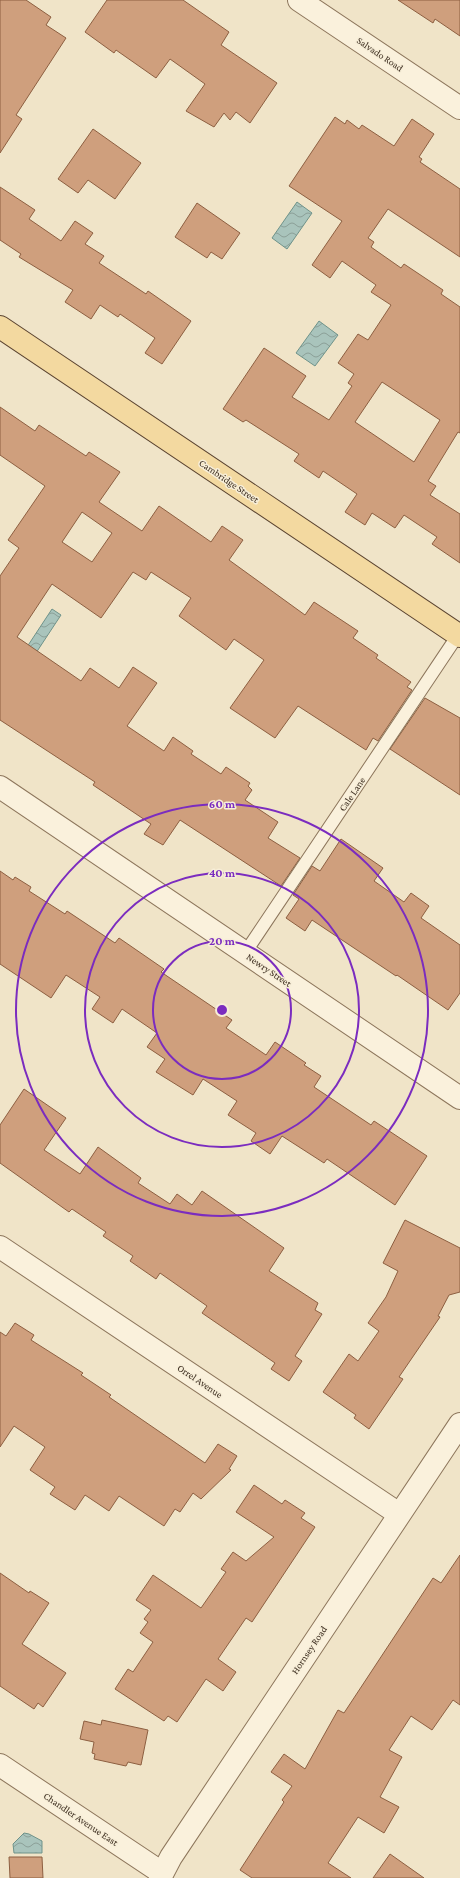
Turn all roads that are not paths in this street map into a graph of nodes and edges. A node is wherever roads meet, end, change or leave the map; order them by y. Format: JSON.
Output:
{"nodes":[{"id":1,"x":299,"y":0,"type":"edge"},
{"id":2,"x":460,"y":108,"type":"edge"},
{"id":3,"x":0,"y":327,"type":"edge"},
{"id":4,"x":459,"y":636,"type":"edge"},
{"id":5,"x":0,"y":787,"type":"edge"},
{"id":6,"x":245,"y":953,"type":"junction"},
{"id":7,"x":460,"y":1098,"type":"edge"},
{"id":8,"x":0,"y":1247,"type":"edge"},
{"id":9,"x":460,"y":1424,"type":"edge"},
{"id":10,"x":399,"y":1514,"type":"junction"},
{"id":11,"x":0,"y":1765,"type":"edge"},
{"id":12,"x":161,"y":1876,"type":"edge"}],
"edges":[{"from":1,"to":2,"type":"street","name":"Salvado Road"},
{"from":3,"to":4,"type":"main road","name":"Cambridge Street"},
{"from":4,"to":6,"type":"lane","name":"Cale Lane"},
{"from":5,"to":6,"type":"street","name":"Newry Street"},
{"from":6,"to":7,"type":"street","name":"Newry Street"},
{"from":8,"to":10,"type":"street","name":"Orrel Avenue"},
{"from":9,"to":10,"type":"street","name":"Hornsey Road"},
{"from":10,"to":12,"type":"street","name":"Hornsey Road"},
{"from":11,"to":12,"type":"street","name":"Chandler Avenue East"}]}
